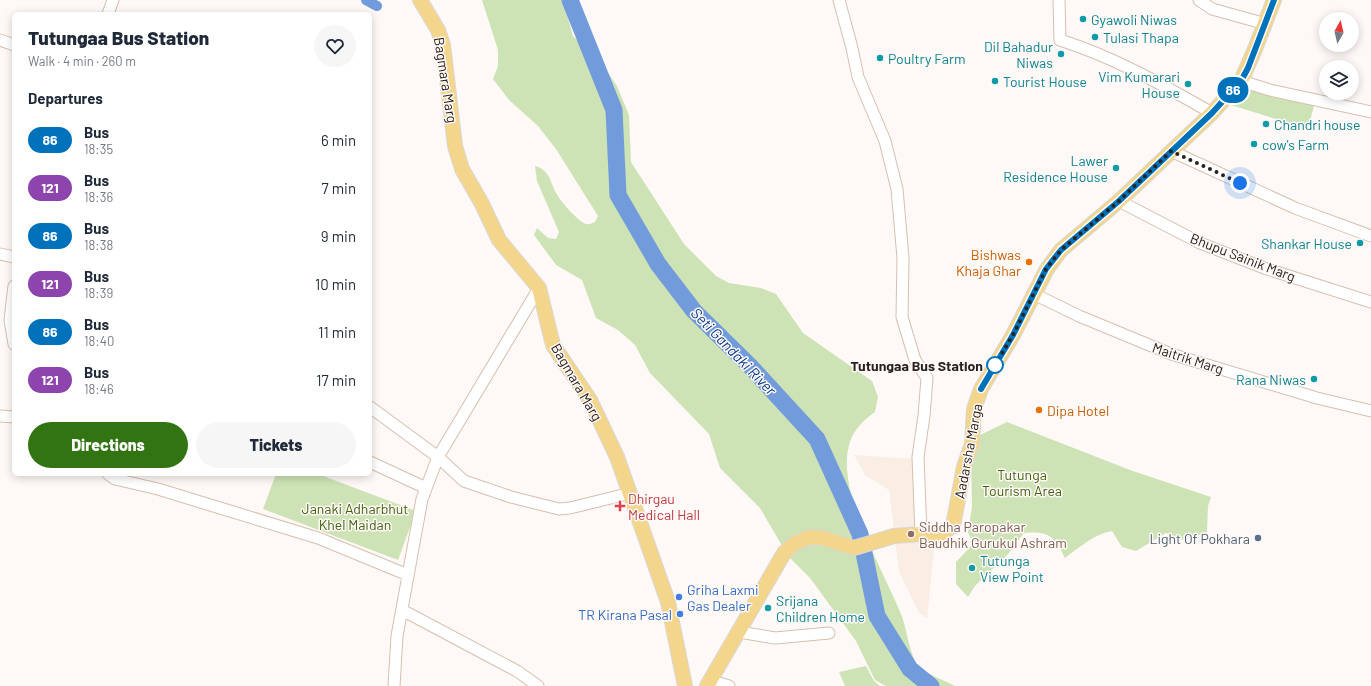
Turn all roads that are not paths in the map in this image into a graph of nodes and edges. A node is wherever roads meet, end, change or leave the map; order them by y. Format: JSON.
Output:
{"nodes":[{"id":1,"x":113,"y":0,"type":"edge"},
{"id":2,"x":420,"y":0,"type":"edge"},
{"id":3,"x":839,"y":0,"type":"edge"},
{"id":4,"x":1059,"y":0,"type":"edge"},
{"id":5,"x":1199,"y":0,"type":"edge"},
{"id":6,"x":1274,"y":0,"type":"edge"},
{"id":7,"x":109,"y":12,"type":"edge"},
{"id":8,"x":1266,"y":24,"type":"junction"},
{"id":9,"x":0,"y":40,"type":"edge"},
{"id":10,"x":12,"y":44,"type":"edge"},
{"id":11,"x":1241,"y":81,"type":"junction"},
{"id":12,"x":1371,"y":112,"type":"edge"},
{"id":13,"x":1212,"y":113,"type":"junction"},
{"id":14,"x":1171,"y":151,"type":"junction"},
{"id":15,"x":1119,"y":201,"type":"junction"},
{"id":16,"x":1371,"y":236,"type":"edge"},
{"id":17,"x":0,"y":254,"type":"edge"},
{"id":18,"x":12,"y":256,"type":"edge"},
{"id":19,"x":539,"y":288,"type":"junction"},
{"id":20,"x":1034,"y":294,"type":"junction"},
{"id":21,"x":1371,"y":302,"type":"edge"},
{"id":22,"x":372,"y":408,"type":"edge"},
{"id":23,"x":1371,"y":411,"type":"edge"},
{"id":24,"x":0,"y":416,"type":"edge"},
{"id":25,"x":12,"y":417,"type":"edge"},
{"id":26,"x":438,"y":457,"type":"junction"},
{"id":27,"x":372,"y":463,"type":"edge"},
{"id":28,"x":111,"y":476,"type":"edge"},
{"id":29,"x":426,"y":488,"type":"junction"},
{"id":30,"x":631,"y":493,"type":"junction"},
{"id":31,"x":921,"y":534,"type":"junction"},
{"id":32,"x":408,"y":575,"type":"junction"},
{"id":33,"x":402,"y":610,"type":"junction"},
{"id":34,"x":739,"y":632,"type":"junction"},
{"id":35,"x":829,"y":633,"type":"dead end"},
{"id":36,"x":708,"y":683,"type":"edge"},
{"id":37,"x":394,"y":686,"type":"edge"},
{"id":38,"x":538,"y":686,"type":"edge"},
{"id":39,"x":685,"y":686,"type":"edge"},
{"id":40,"x":729,"y":686,"type":"edge"}],
"edges":[{"from":1,"to":7,"type":"street"},
{"from":2,"to":19,"type":"main road","name":"Bagmara Marg"},
{"from":3,"to":31,"type":"street"},
{"from":4,"to":13,"type":"street"},
{"from":5,"to":8,"type":"street"},
{"from":6,"to":8,"type":"main road","name":"Aadarsha Marga"},
{"from":8,"to":11,"type":"main road","name":"Aadarsha Marga"},
{"from":9,"to":10,"type":"street"},
{"from":11,"to":12,"type":"street"},
{"from":11,"to":13,"type":"main road","name":"Aadarsha Marga"},
{"from":13,"to":14,"type":"main road","name":"Aadarsha Marga"},
{"from":14,"to":15,"type":"main road","name":"Aadarsha Marga"},
{"from":14,"to":16,"type":"street"},
{"from":15,"to":20,"type":"main road","name":"Aadarsha Marga"},
{"from":15,"to":21,"type":"street","name":"Bhupu Sainik Marg"},
{"from":17,"to":18,"type":"street"},
{"from":19,"to":26,"type":"street"},
{"from":19,"to":30,"type":"main road","name":"Bagmara Marg"},
{"from":20,"to":23,"type":"street","name":"Maitrik Marg"},
{"from":20,"to":31,"type":"main road","name":"Aadarsha Marga"},
{"from":22,"to":26,"type":"street"},
{"from":24,"to":25,"type":"street"},
{"from":26,"to":29,"type":"street"},
{"from":26,"to":30,"type":"street"},
{"from":27,"to":29,"type":"street"},
{"from":28,"to":32,"type":"street"},
{"from":29,"to":32,"type":"street"},
{"from":30,"to":39,"type":"main road","name":"Bagmara Marg"},
{"from":31,"to":34,"type":"main road","name":"Aadarsha Marga"},
{"from":32,"to":33,"type":"street"},
{"from":33,"to":37,"type":"street"},
{"from":33,"to":38,"type":"street"},
{"from":34,"to":35,"type":"street"},
{"from":34,"to":36,"type":"main road"},
{"from":36,"to":40,"type":"street"}]}
